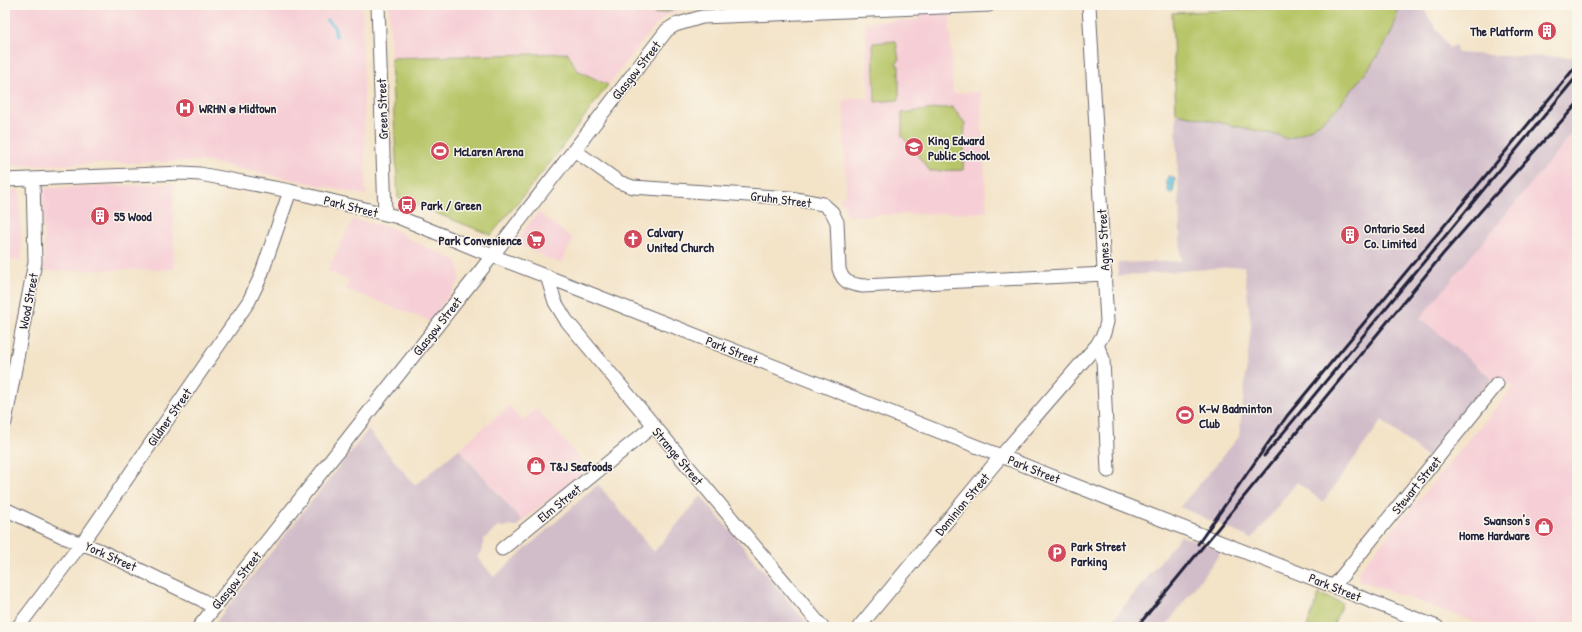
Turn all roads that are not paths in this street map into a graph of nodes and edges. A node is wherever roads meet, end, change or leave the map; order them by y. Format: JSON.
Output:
{"nodes":[{"id":1,"x":378,"y":5,"type":"edge"},
{"id":2,"x":989,"y":5,"type":"edge"},
{"id":3,"x":1089,"y":5,"type":"edge"},
{"id":4,"x":574,"y":150,"type":"junction"},
{"id":5,"x":33,"y":179,"type":"junction"},
{"id":6,"x":5,"y":180,"type":"edge"},
{"id":7,"x":290,"y":191,"type":"junction"},
{"id":8,"x":385,"y":214,"type":"junction"},
{"id":9,"x":493,"y":256,"type":"junction"},
{"id":10,"x":1105,"y":274,"type":"junction"},
{"id":11,"x":547,"y":276,"type":"junction"},
{"id":12,"x":1097,"y":345,"type":"junction"},
{"id":13,"x":1497,"y":384,"type":"dead end"},
{"id":14,"x":5,"y":422,"type":"edge"},
{"id":15,"x":653,"y":426,"type":"junction"},
{"id":16,"x":1001,"y":456,"type":"junction"},
{"id":17,"x":1108,"y":471,"type":"dead end"},
{"id":18,"x":5,"y":509,"type":"edge"},
{"id":19,"x":81,"y":543,"type":"junction"},
{"id":20,"x":502,"y":549,"type":"dead end"},
{"id":21,"x":1334,"y":586,"type":"junction"},
{"id":22,"x":214,"y":608,"type":"junction"},
{"id":23,"x":18,"y":627,"type":"edge"},
{"id":24,"x":199,"y":627,"type":"edge"},
{"id":25,"x":822,"y":627,"type":"edge"},
{"id":26,"x":860,"y":627,"type":"edge"},
{"id":27,"x":1437,"y":627,"type":"edge"}],
"edges":[{"from":1,"to":8,"type":"street","name":"Green Street"},
{"from":2,"to":4,"type":"street","name":"Glasgow Street"},
{"from":3,"to":10,"type":"street","name":"Agnes Street"},
{"from":4,"to":9,"type":"street","name":"Glasgow Street"},
{"from":4,"to":10,"type":"street","name":"Gruhn Street"},
{"from":5,"to":6,"type":"street","name":"Park Street"},
{"from":5,"to":7,"type":"street","name":"Park Street"},
{"from":5,"to":14,"type":"street","name":"Wood Street"},
{"from":7,"to":8,"type":"street","name":"Park Street"},
{"from":7,"to":19,"type":"street","name":"Gildner Street"},
{"from":8,"to":9,"type":"street","name":"Park Street"},
{"from":9,"to":11,"type":"street","name":"Park Street"},
{"from":9,"to":22,"type":"street","name":"Glasgow Street"},
{"from":10,"to":12,"type":"street","name":"Agnes Street"},
{"from":11,"to":15,"type":"street","name":"Strange Street"},
{"from":11,"to":16,"type":"street","name":"Park Street"},
{"from":12,"to":16,"type":"street","name":"Dominion Street"},
{"from":12,"to":17,"type":"street"},
{"from":13,"to":21,"type":"street","name":"Stewart Street"},
{"from":15,"to":20,"type":"street","name":"Elm Street"},
{"from":15,"to":25,"type":"street","name":"Strange Street"},
{"from":16,"to":21,"type":"street","name":"Park Street"},
{"from":16,"to":26,"type":"street","name":"Dominion Street"},
{"from":18,"to":19,"type":"street","name":"York Street"},
{"from":19,"to":22,"type":"street","name":"York Street"},
{"from":19,"to":23,"type":"street","name":"Gildner Street"},
{"from":21,"to":27,"type":"street","name":"Park Street"},
{"from":22,"to":24,"type":"street","name":"Glasgow Street"}]}
